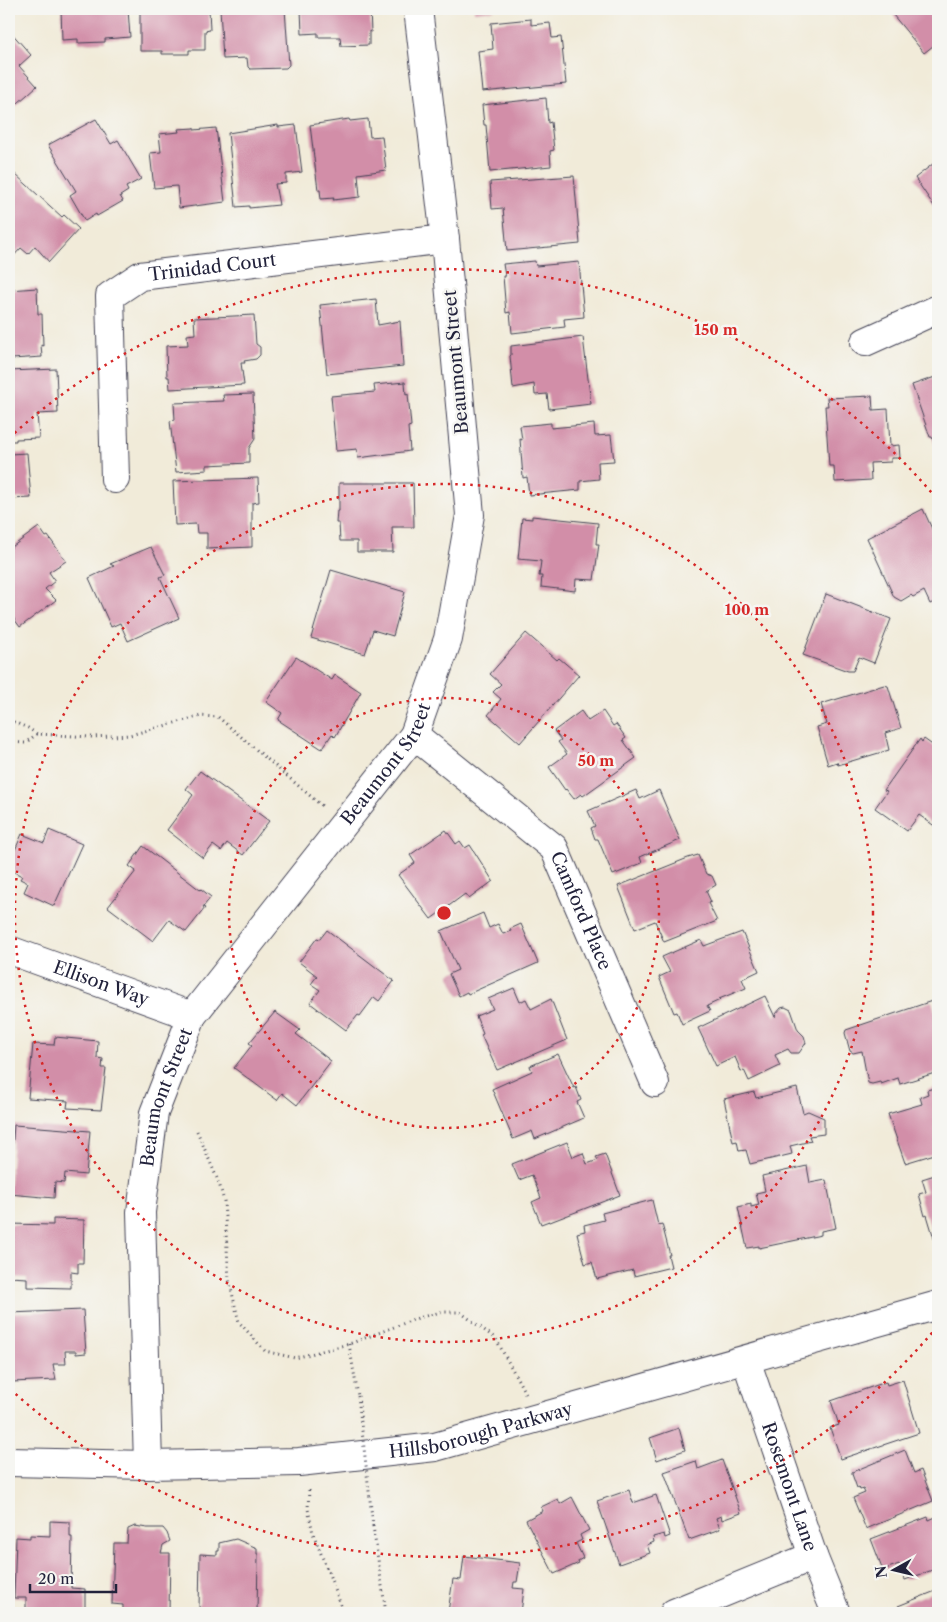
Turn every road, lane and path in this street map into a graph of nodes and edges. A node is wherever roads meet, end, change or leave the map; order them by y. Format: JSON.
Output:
{"nodes":[{"id":1,"x":418,"y":9,"type":"edge"},
{"id":2,"x":445,"y":239,"type":"junction"},
{"id":3,"x":938,"y":309,"type":"edge"},
{"id":4,"x":865,"y":342,"type":"dead end"},
{"id":5,"x":114,"y":479,"type":"dead end"},
{"id":6,"x":9,"y":720,"type":"edge"},
{"id":7,"x":37,"y":734,"type":"junction"},
{"id":8,"x":414,"y":735,"type":"junction"},
{"id":9,"x":9,"y":742,"type":"edge"},
{"id":10,"x":344,"y":824,"type":"junction"},
{"id":11,"x":9,"y":950,"type":"edge"},
{"id":12,"x":192,"y":1016,"type":"junction"},
{"id":13,"x":655,"y":1083,"type":"dead end"},
{"id":14,"x":197,"y":1131,"type":"dead end"},
{"id":15,"x":938,"y":1305,"type":"edge"},
{"id":16,"x":349,"y":1344,"type":"junction"},
{"id":17,"x":746,"y":1360,"type":"junction"},
{"id":18,"x":526,"y":1394,"type":"dead end"},
{"id":19,"x":9,"y":1462,"type":"edge"},
{"id":20,"x":148,"y":1465,"type":"junction"},
{"id":21,"x":309,"y":1490,"type":"dead end"},
{"id":22,"x":813,"y":1556,"type":"junction"},
{"id":23,"x":344,"y":1613,"type":"edge"},
{"id":24,"x":386,"y":1613,"type":"edge"},
{"id":25,"x":674,"y":1613,"type":"edge"},
{"id":26,"x":836,"y":1613,"type":"edge"}],
"edges":[{"from":1,"to":2,"type":"street","name":"Beaumont Street"},
{"from":2,"to":5,"type":"street","name":"Trinidad Court"},
{"from":2,"to":8,"type":"street","name":"Beaumont Street"},
{"from":3,"to":4,"type":"street"},
{"from":6,"to":7,"type":"path"},
{"from":7,"to":9,"type":"path"},
{"from":7,"to":10,"type":"path"},
{"from":8,"to":10,"type":"street","name":"Beaumont Street"},
{"from":8,"to":13,"type":"street","name":"Camford Place"},
{"from":10,"to":12,"type":"street","name":"Beaumont Street"},
{"from":11,"to":12,"type":"street","name":"Ellison Way"},
{"from":12,"to":20,"type":"street","name":"Beaumont Street"},
{"from":14,"to":16,"type":"path"},
{"from":15,"to":17,"type":"street","name":"Hillsborough Parkway"},
{"from":16,"to":18,"type":"path"},
{"from":16,"to":24,"type":"path","bridge":true},
{"from":17,"to":20,"type":"street","name":"Hillsborough Parkway"},
{"from":17,"to":22,"type":"street","name":"Rosemont Lane"},
{"from":19,"to":20,"type":"street","name":"Hillsborough Parkway"},
{"from":21,"to":23,"type":"path"},
{"from":22,"to":25,"type":"street"},
{"from":22,"to":26,"type":"street","name":"Rosemont Lane"}]}
